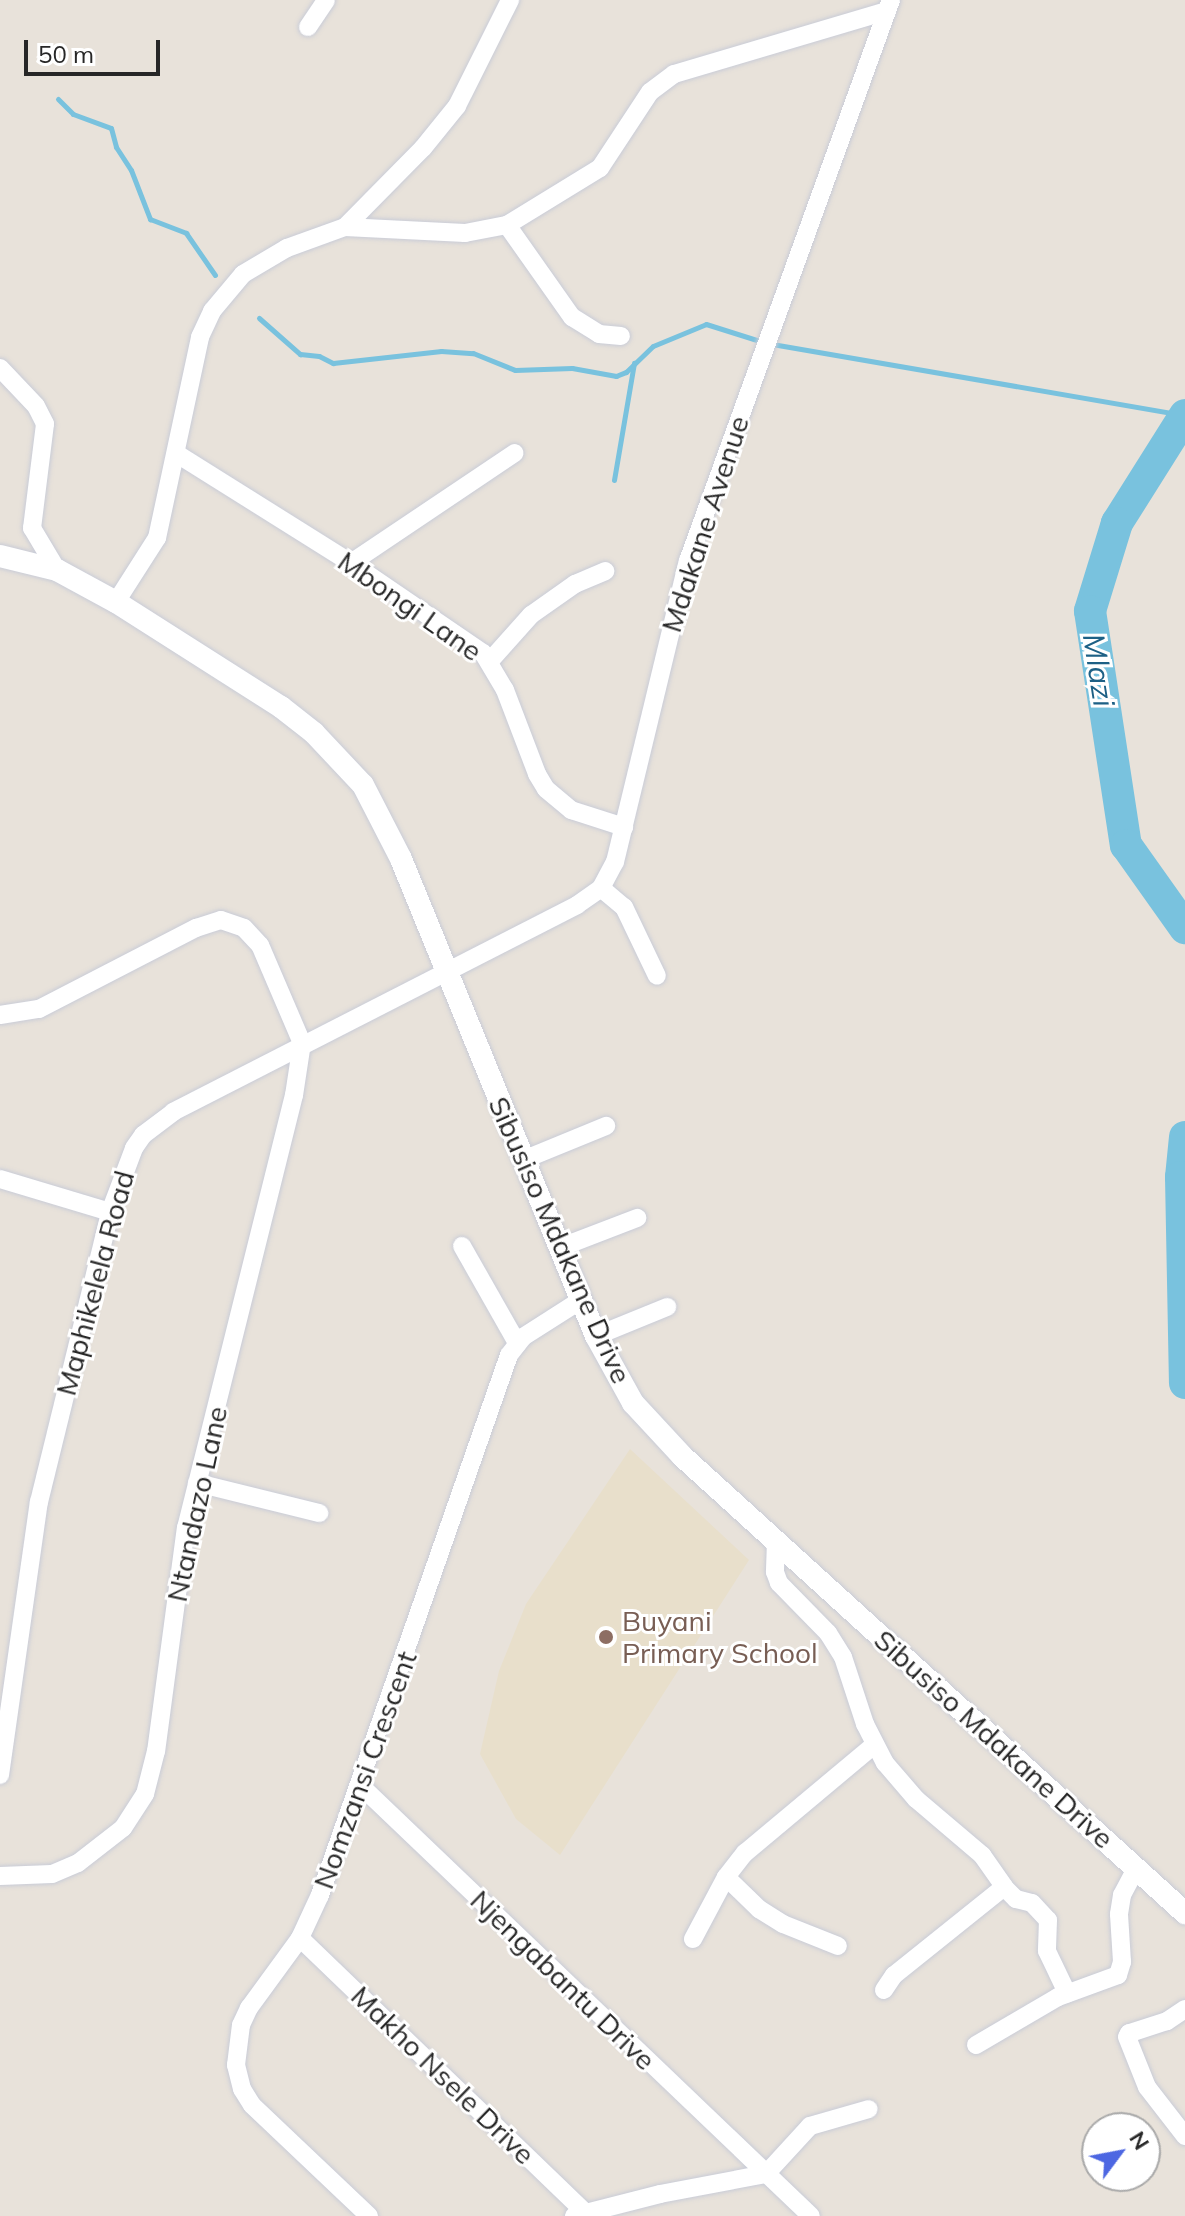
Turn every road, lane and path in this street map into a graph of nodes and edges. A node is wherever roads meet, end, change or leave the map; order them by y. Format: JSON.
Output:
{"nodes":[{"id":1,"x":326,"y":0,"type":"edge"},
{"id":2,"x":510,"y":0,"type":"edge"},
{"id":3,"x":889,"y":6,"type":"edge"},
{"id":4,"x":308,"y":27,"type":"dead end"},
{"id":5,"x":507,"y":225,"type":"junction"},
{"id":6,"x":345,"y":227,"type":"junction"},
{"id":7,"x":621,"y":336,"type":"dead end"},
{"id":8,"x":0,"y":368,"type":"edge"},
{"id":9,"x":515,"y":453,"type":"dead end"},
{"id":10,"x":177,"y":454,"type":"junction"},
{"id":11,"x":0,"y":556,"type":"edge"},
{"id":12,"x":351,"y":563,"type":"junction"},
{"id":13,"x":57,"y":570,"type":"junction"},
{"id":14,"x":605,"y":571,"type":"dead end"},
{"id":15,"x":116,"y":602,"type":"junction"},
{"id":16,"x":489,"y":662,"type":"junction"},
{"id":17,"x":624,"y":827,"type":"junction"},
{"id":18,"x":601,"y":888,"type":"junction"},
{"id":19,"x":446,"y":971,"type":"junction"},
{"id":20,"x":657,"y":976,"type":"dead end"},
{"id":21,"x":0,"y":1015,"type":"edge"},
{"id":22,"x":302,"y":1043,"type":"junction"},
{"id":23,"x":606,"y":1126,"type":"dead end"},
{"id":24,"x":523,"y":1160,"type":"junction"},
{"id":25,"x":0,"y":1179,"type":"edge"},
{"id":26,"x":110,"y":1212,"type":"junction"},
{"id":27,"x":637,"y":1218,"type":"dead end"},
{"id":28,"x":462,"y":1246,"type":"dead end"},
{"id":29,"x":559,"y":1248,"type":"junction"},
{"id":30,"x":581,"y":1300,"type":"junction"},
{"id":31,"x":667,"y":1307,"type":"dead end"},
{"id":32,"x":596,"y":1336,"type":"junction"},
{"id":33,"x":517,"y":1343,"type":"junction"},
{"id":34,"x":197,"y":1483,"type":"junction"},
{"id":35,"x":319,"y":1513,"type":"dead end"},
{"id":36,"x":776,"y":1541,"type":"junction"},
{"id":37,"x":874,"y":1745,"type":"junction"},
{"id":38,"x":0,"y":1775,"type":"edge"},
{"id":39,"x":361,"y":1786,"type":"junction"},
{"id":40,"x":1136,"y":1869,"type":"junction"},
{"id":41,"x":0,"y":1876,"type":"edge"},
{"id":42,"x":726,"y":1877,"type":"junction"},
{"id":43,"x":1004,"y":1887,"type":"junction"},
{"id":44,"x":1185,"y":1913,"type":"edge"},
{"id":45,"x":300,"y":1938,"type":"junction"},
{"id":46,"x":693,"y":1939,"type":"dead end"},
{"id":47,"x":838,"y":1946,"type":"dead end"},
{"id":48,"x":884,"y":1990,"type":"dead end"},
{"id":49,"x":1067,"y":1993,"type":"junction"},
{"id":50,"x":1185,"y":2009,"type":"edge"},
{"id":51,"x":976,"y":2045,"type":"dead end"},
{"id":52,"x":869,"y":2109,"type":"dead end"},
{"id":53,"x":1185,"y":2136,"type":"edge"},
{"id":54,"x":766,"y":2174,"type":"junction"},
{"id":55,"x":580,"y":2214,"type":"edge"},
{"id":56,"x":369,"y":2216,"type":"edge"},
{"id":57,"x":811,"y":2216,"type":"edge"}],
"edges":[{"from":1,"to":4,"type":"street"},
{"from":2,"to":6,"type":"street"},
{"from":3,"to":5,"type":"street"},
{"from":3,"to":17,"type":"street","name":"Mdakane Avenue"},
{"from":5,"to":6,"type":"street"},
{"from":5,"to":7,"type":"street"},
{"from":6,"to":10,"type":"street"},
{"from":8,"to":13,"type":"street"},
{"from":9,"to":12,"type":"street"},
{"from":10,"to":12,"type":"street","name":"Mbongi Lane"},
{"from":10,"to":15,"type":"street"},
{"from":11,"to":13,"type":"street","name":"Sibusiso Mdakane Drive"},
{"from":12,"to":16,"type":"street","name":"Mbongi Lane"},
{"from":13,"to":15,"type":"street","name":"Sibusiso Mdakane Drive"},
{"from":14,"to":16,"type":"street"},
{"from":15,"to":19,"type":"street","name":"Sibusiso Mdakane Drive"},
{"from":16,"to":17,"type":"street","name":"Mbongi Lane"},
{"from":17,"to":18,"type":"street","name":"Mdakane Avenue"},
{"from":18,"to":19,"type":"street"},
{"from":18,"to":20,"type":"street"},
{"from":19,"to":22,"type":"street","name":"Maphikelela Road"},
{"from":19,"to":24,"type":"street","name":"Sibusiso Mdakane Drive"},
{"from":21,"to":22,"type":"street"},
{"from":22,"to":26,"type":"street","name":"Maphikelela Road"},
{"from":22,"to":34,"type":"street","name":"Ntandazo Lane"},
{"from":23,"to":24,"type":"street"},
{"from":24,"to":29,"type":"street","name":"Sibusiso Mdakane Drive"},
{"from":25,"to":26,"type":"street"},
{"from":26,"to":38,"type":"street","name":"Maphikelela Road"},
{"from":27,"to":29,"type":"street"},
{"from":28,"to":33,"type":"street"},
{"from":29,"to":30,"type":"street","name":"Sibusiso Mdakane Drive"},
{"from":30,"to":32,"type":"street","name":"Sibusiso Mdakane Drive"},
{"from":30,"to":33,"type":"street"},
{"from":31,"to":32,"type":"street"},
{"from":32,"to":36,"type":"street","name":"Sibusiso Mdakane Drive"},
{"from":33,"to":39,"type":"street","name":"Nomzansi Crescent"},
{"from":34,"to":35,"type":"street"},
{"from":34,"to":41,"type":"street","name":"Ntandazo Lane"},
{"from":36,"to":37,"type":"street"},
{"from":36,"to":40,"type":"street","name":"Sibusiso Mdakane Drive"},
{"from":37,"to":42,"type":"street"},
{"from":37,"to":43,"type":"street"},
{"from":39,"to":45,"type":"street","name":"Nomzansi Crescent"},
{"from":39,"to":54,"type":"street","name":"Njengabantu Drive"},
{"from":40,"to":44,"type":"street","name":"Sibusiso Mdakane Drive"},
{"from":40,"to":49,"type":"street"},
{"from":42,"to":46,"type":"street"},
{"from":42,"to":47,"type":"street"},
{"from":43,"to":48,"type":"street"},
{"from":43,"to":49,"type":"street"},
{"from":45,"to":55,"type":"street","name":"Makho Nsele Drive"},
{"from":45,"to":56,"type":"street","name":"Nomzansi Crescent"},
{"from":49,"to":51,"type":"street"},
{"from":50,"to":53,"type":"street"},
{"from":52,"to":54,"type":"street"},
{"from":54,"to":55,"type":"street"},
{"from":54,"to":57,"type":"street"}]}
